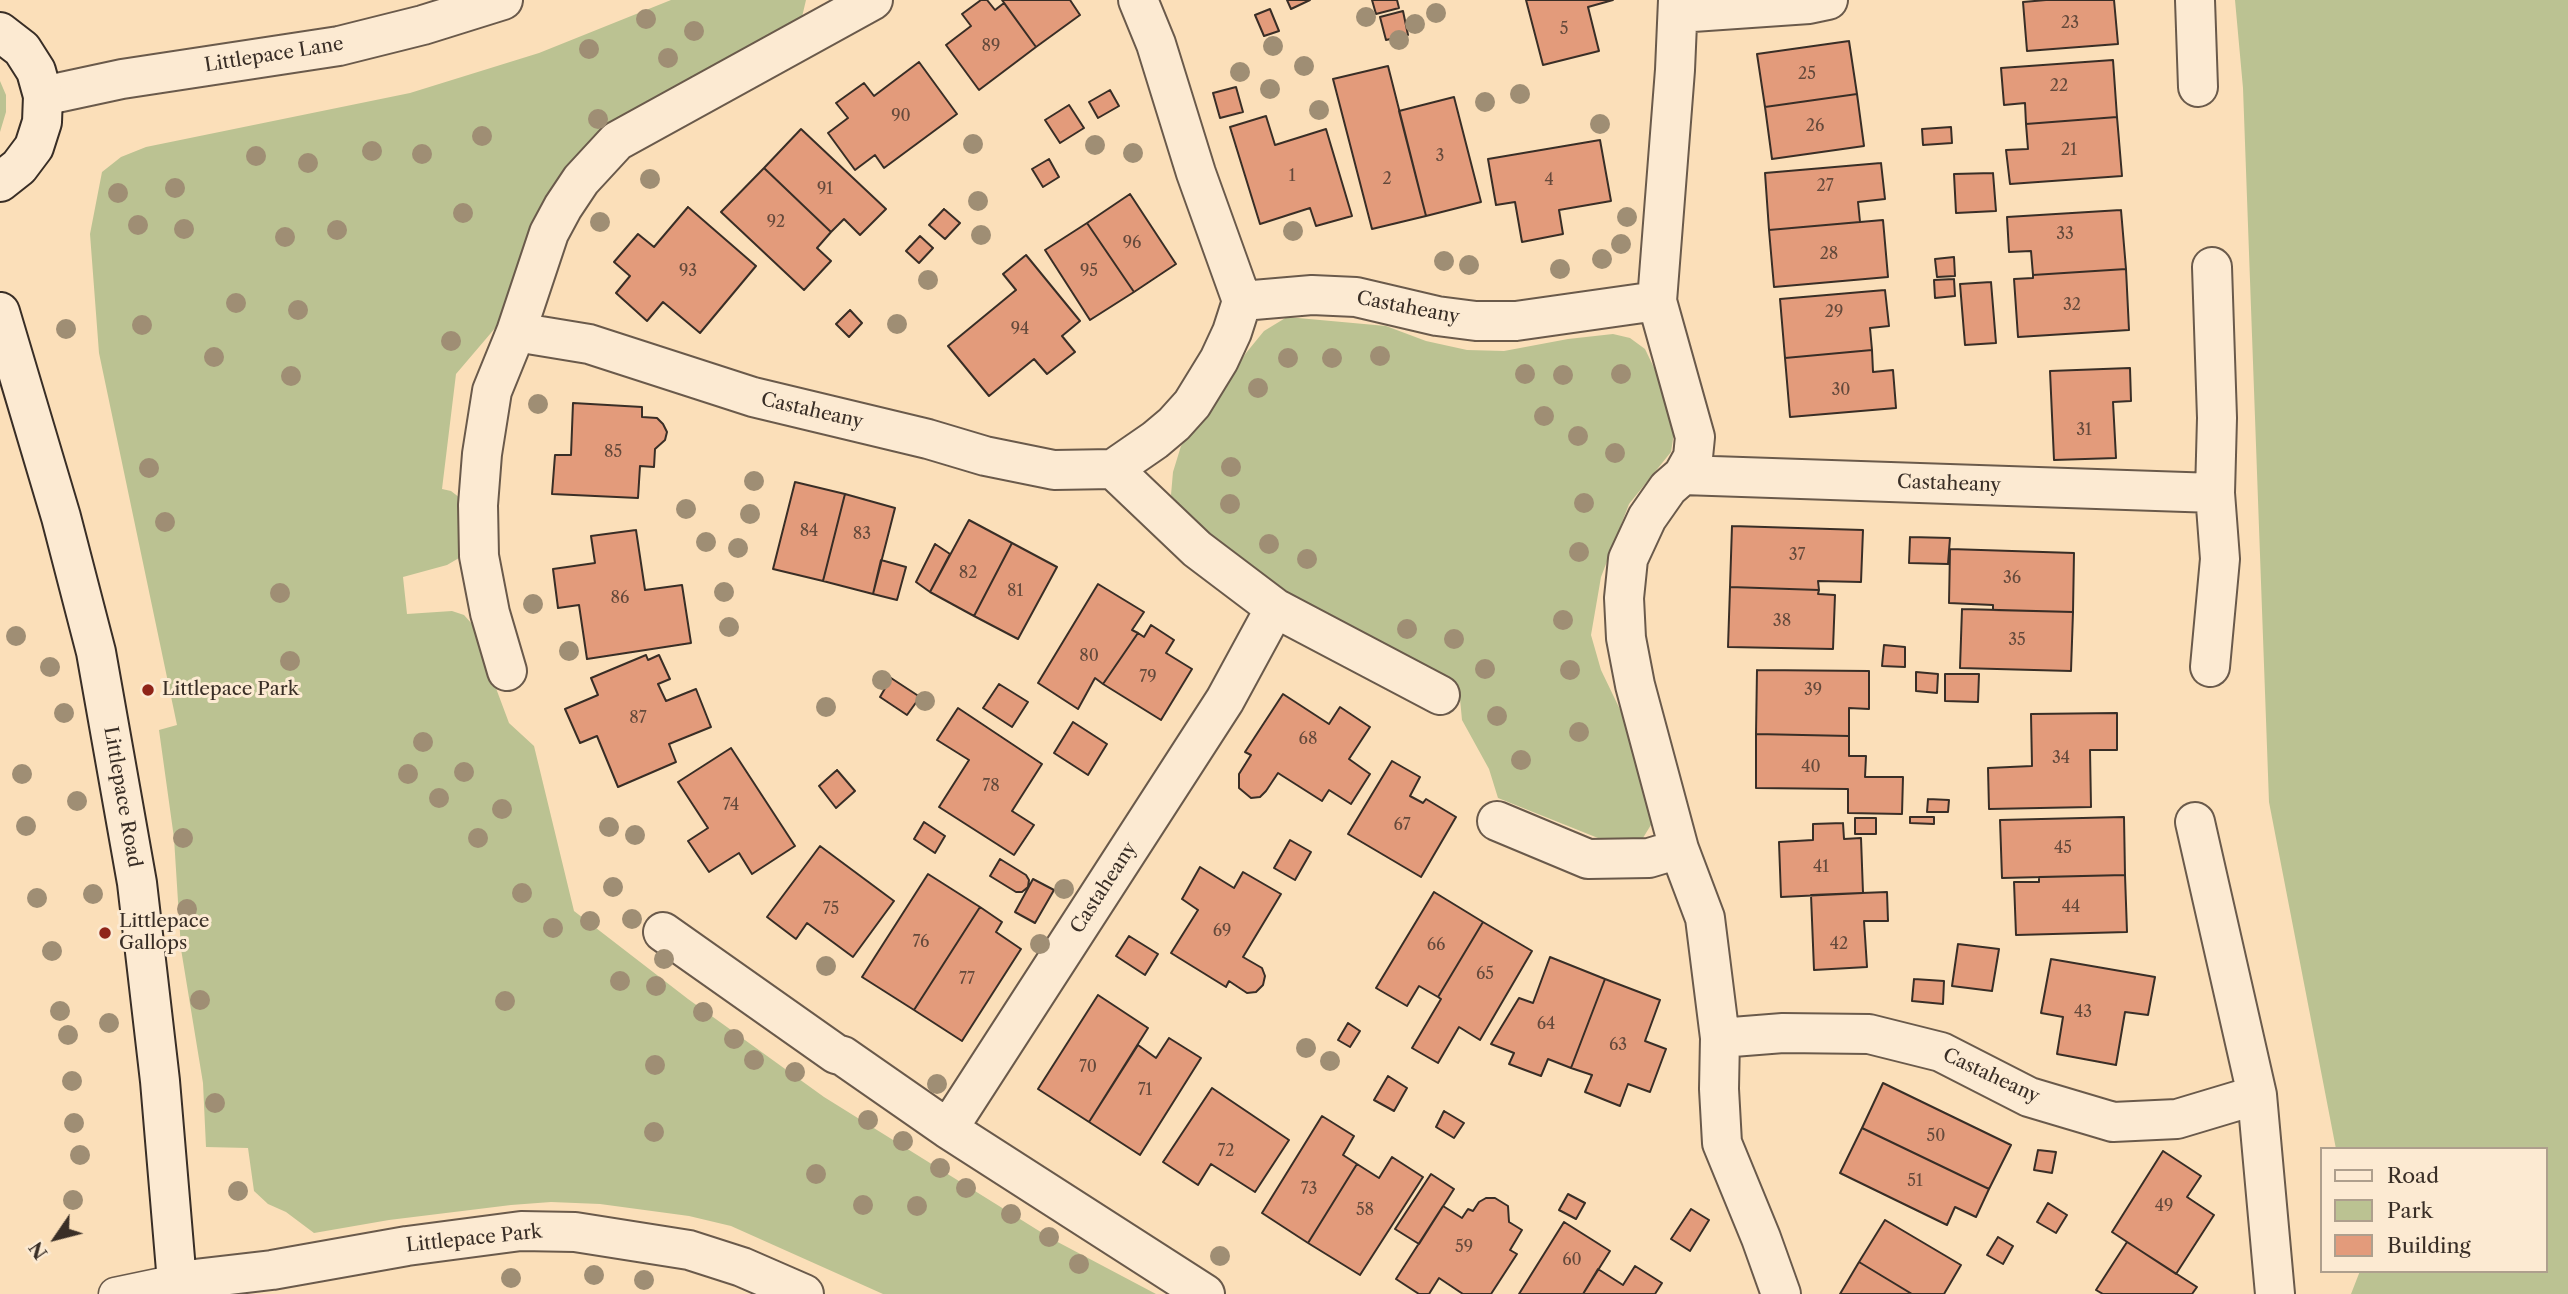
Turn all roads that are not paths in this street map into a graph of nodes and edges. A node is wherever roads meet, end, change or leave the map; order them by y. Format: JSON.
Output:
{"nodes":[{"id":1,"x":503,"y":0,"type":"edge"},
{"id":2,"x":873,"y":0,"type":"edge"},
{"id":3,"x":1138,"y":0,"type":"edge"},
{"id":4,"x":1828,"y":0,"type":"edge"},
{"id":5,"x":2195,"y":0,"type":"edge"},
{"id":6,"x":1678,"y":7,"type":"edge"},
{"id":7,"x":0,"y":32,"type":"edge"},
{"id":8,"x":2198,"y":87,"type":"dead end"},
{"id":9,"x":43,"y":96,"type":"junction"},
{"id":10,"x":0,"y":182,"type":"edge"},
{"id":11,"x":2211,"y":267,"type":"dead end"},
{"id":12,"x":1657,"y":301,"type":"junction"},
{"id":13,"x":1242,"y":302,"type":"junction"},
{"id":14,"x":0,"y":312,"type":"edge"},
{"id":15,"x":516,"y":332,"type":"junction"},
{"id":16,"x":1112,"y":469,"type":"junction"},
{"id":17,"x":1683,"y":475,"type":"junction"},
{"id":18,"x":2215,"y":493,"type":"junction"},
{"id":19,"x":1275,"y":608,"type":"junction"},
{"id":20,"x":2210,"y":667,"type":"dead end"},
{"id":21,"x":507,"y":671,"type":"dead end"},
{"id":22,"x":1440,"y":695,"type":"dead end"},
{"id":23,"x":1497,"y":821,"type":"dead end"},
{"id":24,"x":2195,"y":822,"type":"dead end"},
{"id":25,"x":1679,"y":849,"type":"junction"},
{"id":26,"x":663,"y":932,"type":"dead end"},
{"id":27,"x":1720,"y":1038,"type":"junction"},
{"id":28,"x":2257,"y":1096,"type":"junction"},
{"id":29,"x":948,"y":1129,"type":"junction"},
{"id":30,"x":178,"y":1287,"type":"edge"},
{"id":31,"x":115,"y":1294,"type":"edge"},
{"id":32,"x":804,"y":1294,"type":"edge"},
{"id":33,"x":1205,"y":1294,"type":"edge"},
{"id":34,"x":1781,"y":1294,"type":"edge"},
{"id":35,"x":2275,"y":1294,"type":"edge"}],
"edges":[{"from":1,"to":9,"type":"street","name":"Littlepace Lane"},
{"from":2,"to":15,"type":"street"},
{"from":3,"to":13,"type":"street"},
{"from":4,"to":6,"type":"street"},
{"from":5,"to":8,"type":"street"},
{"from":6,"to":12,"type":"street"},
{"from":7,"to":9,"type":"street"},
{"from":9,"to":10,"type":"street"},
{"from":11,"to":18,"type":"street"},
{"from":12,"to":13,"type":"street","name":"Castaheany"},
{"from":12,"to":17,"type":"street"},
{"from":13,"to":16,"type":"street"},
{"from":14,"to":30,"type":"street","name":"Littlepace Road"},
{"from":15,"to":16,"type":"street","name":"Castaheany"},
{"from":15,"to":21,"type":"street"},
{"from":16,"to":19,"type":"street"},
{"from":17,"to":18,"type":"street","name":"Castaheany"},
{"from":17,"to":25,"type":"street"},
{"from":18,"to":20,"type":"street"},
{"from":19,"to":22,"type":"street"},
{"from":19,"to":29,"type":"street","name":"Castaheany"},
{"from":23,"to":25,"type":"street"},
{"from":24,"to":28,"type":"street"},
{"from":25,"to":27,"type":"street"},
{"from":26,"to":29,"type":"street"},
{"from":27,"to":28,"type":"street","name":"Castaheany"},
{"from":27,"to":34,"type":"street"},
{"from":28,"to":35,"type":"street"},
{"from":29,"to":33,"type":"street"},
{"from":30,"to":31,"type":"lane"},
{"from":30,"to":32,"type":"street","name":"Littlepace Park"}]}
